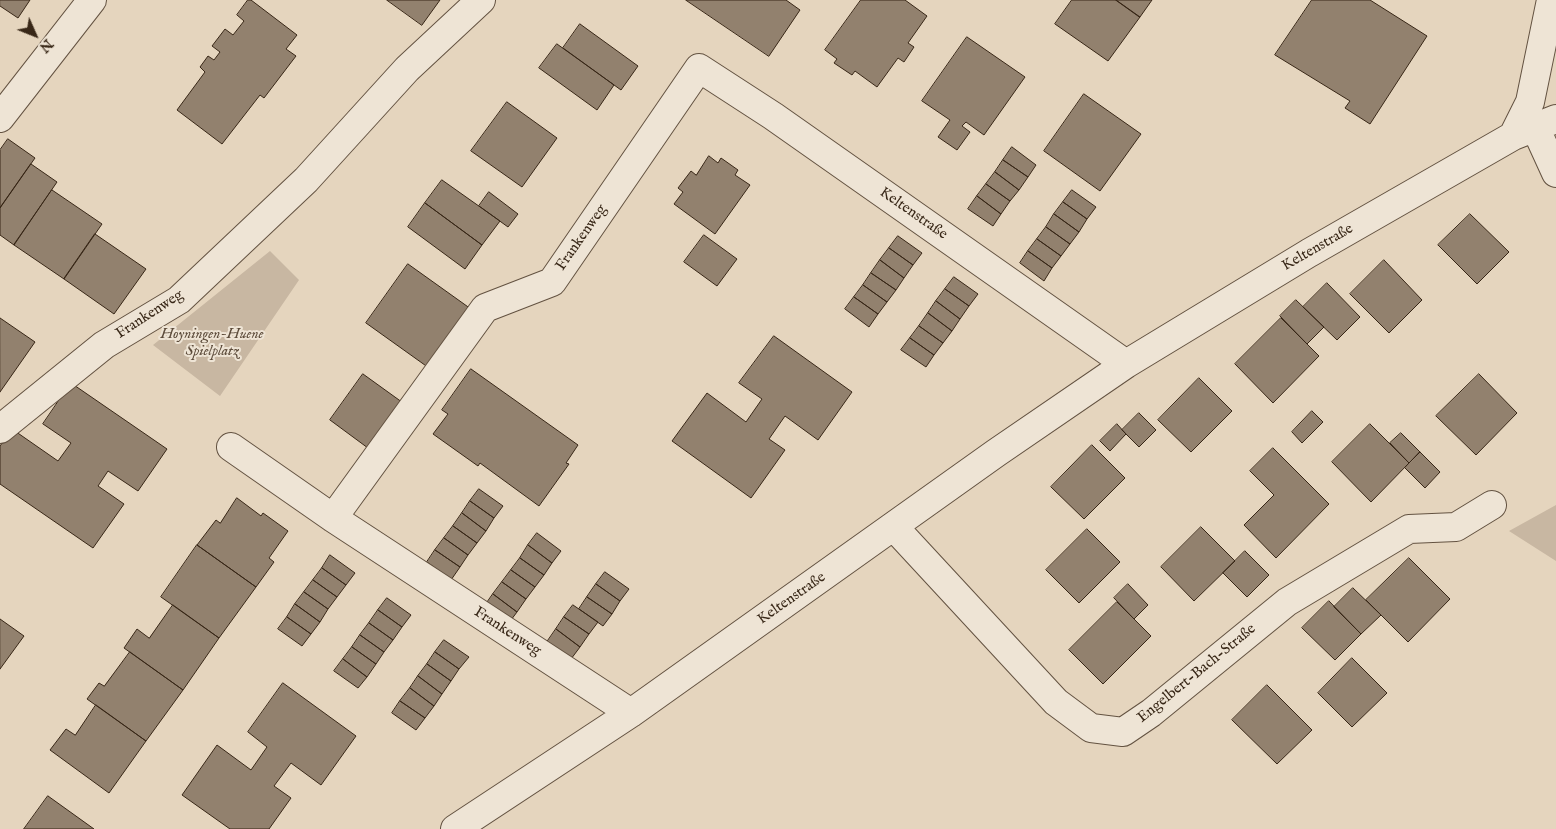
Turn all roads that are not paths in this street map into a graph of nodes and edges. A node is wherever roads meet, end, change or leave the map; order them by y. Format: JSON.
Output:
{"nodes":[{"id":1,"x":92,"y":0,"type":"edge"},
{"id":2,"x":481,"y":0,"type":"edge"},
{"id":3,"x":1551,"y":0,"type":"edge"},
{"id":4,"x":773,"y":116,"type":"joint"},
{"id":5,"x":0,"y":118,"type":"edge"},
{"id":6,"x":1535,"y":127,"type":"edge"},
{"id":7,"x":1556,"y":173,"type":"edge"},
{"id":8,"x":1126,"y":364,"type":"junction"},
{"id":9,"x":0,"y":429,"type":"edge"},
{"id":10,"x":231,"y":447,"type":"dead end"},
{"id":11,"x":1492,"y":505,"type":"dead end"},
{"id":12,"x":332,"y":518,"type":"junction"},
{"id":13,"x":894,"y":526,"type":"junction"},
{"id":14,"x":631,"y":713,"type":"junction"},
{"id":15,"x":455,"y":829,"type":"edge"}],
"edges":[{"from":1,"to":5,"type":"street"},
{"from":2,"to":9,"type":"street","name":"Frankenweg"},
{"from":3,"to":6,"type":"street"},
{"from":4,"to":8,"type":"street","name":"Keltenstraße"},
{"from":4,"to":12,"type":"street","name":"Frankenweg"},
{"from":6,"to":7,"type":"street"},
{"from":6,"to":8,"type":"street","name":"Keltenstraße"},
{"from":8,"to":13,"type":"street","name":"Keltenstraße"},
{"from":10,"to":12,"type":"street","name":"Frankenweg"},
{"from":11,"to":13,"type":"street","name":"Engelbert-Bach-Straße"},
{"from":12,"to":14,"type":"street","name":"Frankenweg"},
{"from":13,"to":14,"type":"street","name":"Keltenstraße"},
{"from":14,"to":15,"type":"street","name":"Keltenstraße"}]}
